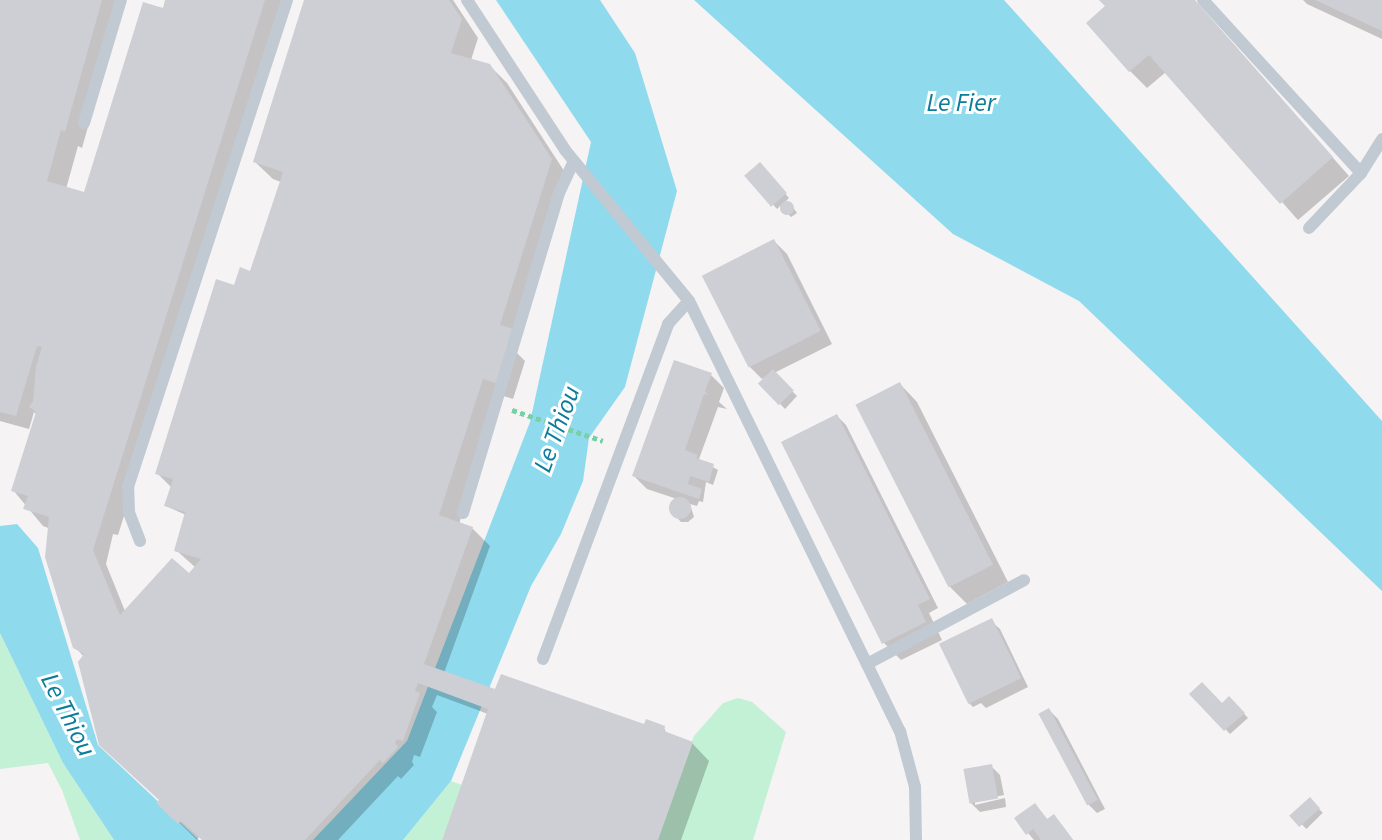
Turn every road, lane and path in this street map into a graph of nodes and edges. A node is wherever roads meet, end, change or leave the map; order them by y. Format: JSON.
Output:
{"nodes":[{"id":1,"x":121,"y":0,"type":"edge"},
{"id":2,"x":287,"y":0,"type":"edge"},
{"id":3,"x":467,"y":0,"type":"edge"},
{"id":4,"x":1203,"y":0,"type":"edge"},
{"id":5,"x":84,"y":123,"type":"dead end"},
{"id":6,"x":1382,"y":139,"type":"edge"},
{"id":7,"x":577,"y":165,"type":"junction"},
{"id":8,"x":1361,"y":173,"type":"junction"},
{"id":9,"x":1309,"y":228,"type":"dead end"},
{"id":10,"x":689,"y":301,"type":"junction"},
{"id":11,"x":515,"y":411,"type":"dead end"},
{"id":12,"x":597,"y":439,"type":"dead end"},
{"id":13,"x":463,"y":513,"type":"dead end"},
{"id":14,"x":140,"y":541,"type":"dead end"},
{"id":15,"x":1024,"y":580,"type":"dead end"},
{"id":16,"x":542,"y":659,"type":"dead end"},
{"id":17,"x":867,"y":664,"type":"junction"},
{"id":18,"x":916,"y":840,"type":"edge"}],
"edges":[{"from":1,"to":5,"type":"lane"},
{"from":2,"to":14,"type":"lane"},
{"from":3,"to":7,"type":"lane"},
{"from":4,"to":8,"type":"lane"},
{"from":6,"to":8,"type":"lane"},
{"from":7,"to":10,"type":"lane"},
{"from":7,"to":13,"type":"lane"},
{"from":8,"to":9,"type":"lane"},
{"from":10,"to":16,"type":"lane"},
{"from":10,"to":17,"type":"lane"},
{"from":11,"to":12,"type":"path"},
{"from":15,"to":17,"type":"lane"},
{"from":17,"to":18,"type":"lane"}]}
